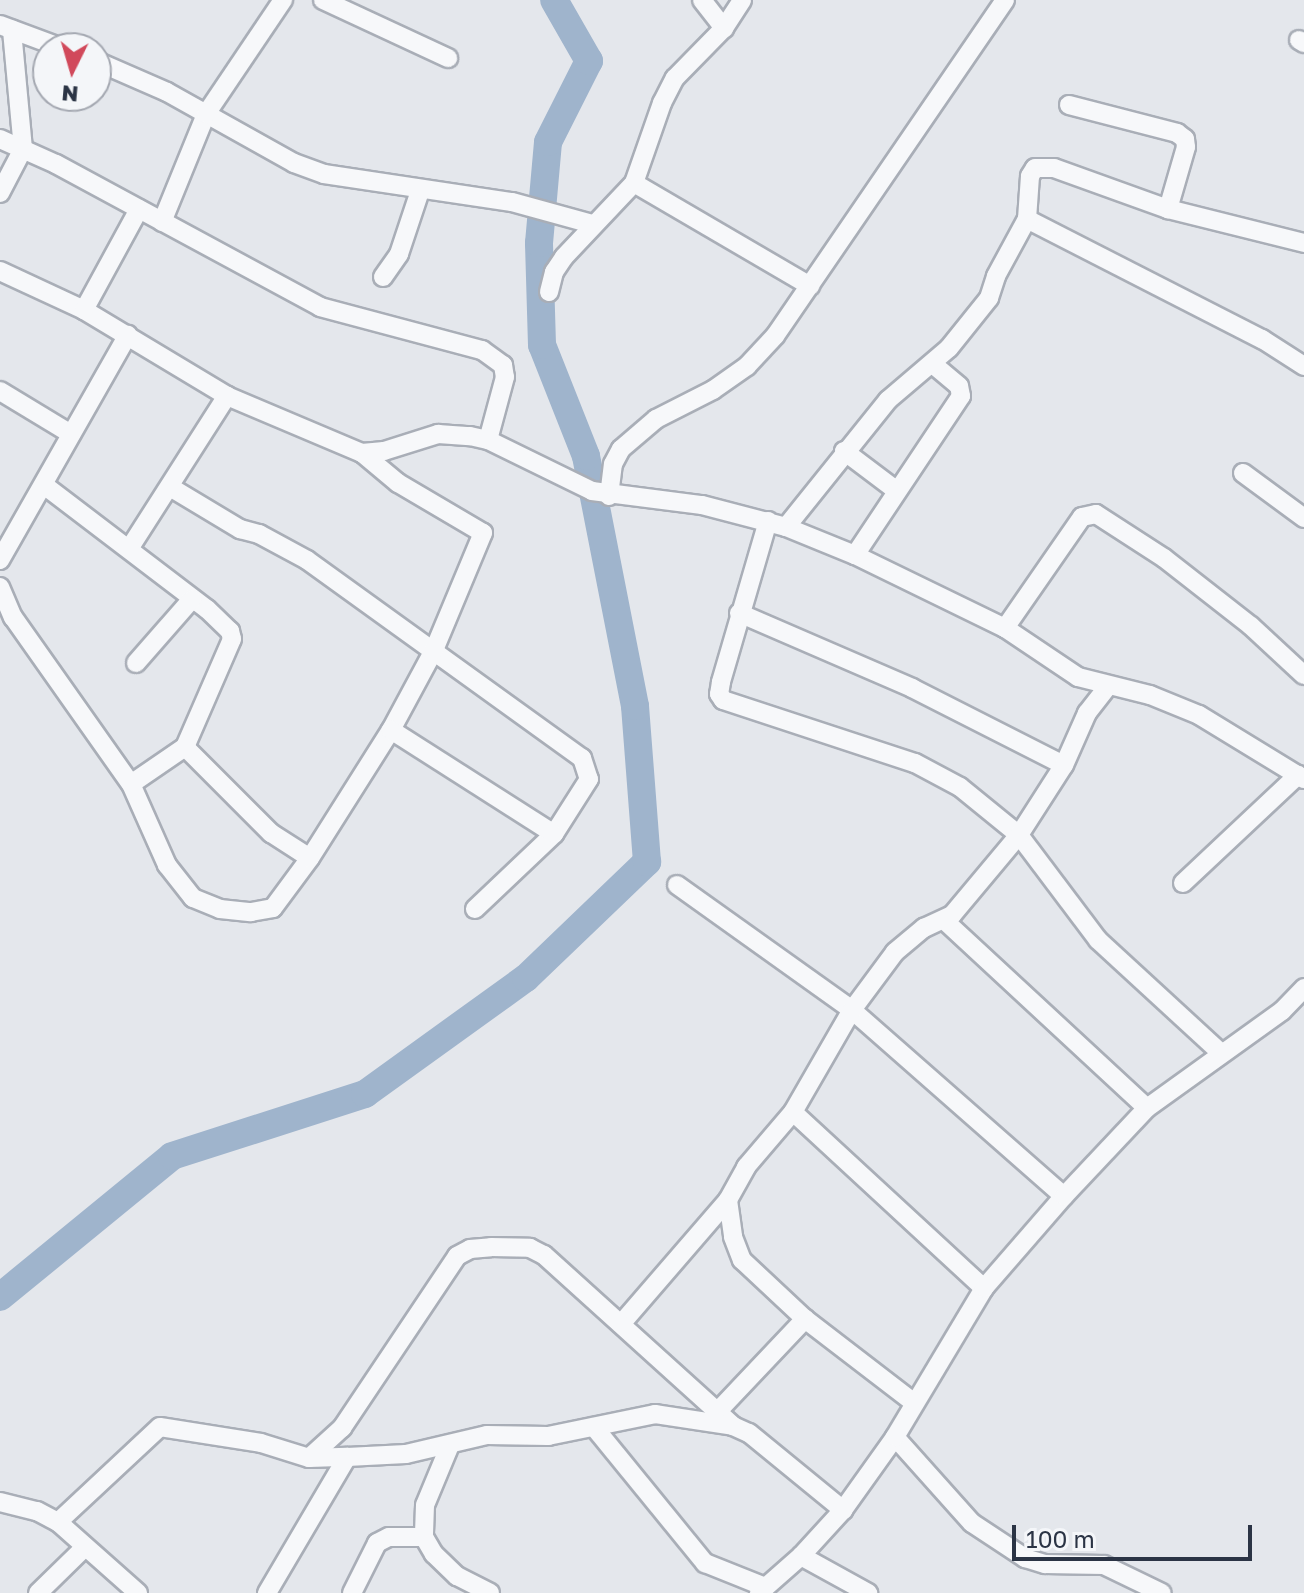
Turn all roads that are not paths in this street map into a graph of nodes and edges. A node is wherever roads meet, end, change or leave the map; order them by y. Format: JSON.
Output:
{"nodes":[{"id":1,"x":283,"y":0,"type":"edge"},
{"id":2,"x":323,"y":0,"type":"edge"},
{"id":3,"x":702,"y":0,"type":"edge"},
{"id":4,"x":742,"y":0,"type":"edge"},
{"id":5,"x":1005,"y":0,"type":"edge"},
{"id":6,"x":6,"y":27,"type":"edge"},
{"id":7,"x":724,"y":28,"type":"junction"},
{"id":8,"x":32,"y":37,"type":"edge"},
{"id":9,"x":448,"y":58,"type":"dead end"},
{"id":10,"x":112,"y":69,"type":"edge"},
{"id":11,"x":1069,"y":105,"type":"dead end"},
{"id":12,"x":206,"y":114,"type":"junction"},
{"id":13,"x":0,"y":139,"type":"edge"},
{"id":14,"x":23,"y":149,"type":"junction"},
{"id":15,"x":634,"y":183,"type":"junction"},
{"id":16,"x":420,"y":191,"type":"junction"},
{"id":17,"x":0,"y":193,"type":"edge"},
{"id":18,"x":139,"y":209,"type":"junction"},
{"id":19,"x":1168,"y":209,"type":"junction"},
{"id":20,"x":1027,"y":219,"type":"junction"},
{"id":21,"x":162,"y":222,"type":"junction"},
{"id":22,"x":592,"y":224,"type":"junction"},
{"id":23,"x":1304,"y":243,"type":"edge"},
{"id":24,"x":0,"y":271,"type":"edge"},
{"id":25,"x":383,"y":277,"type":"dead end"},
{"id":26,"x":810,"y":286,"type":"junction"},
{"id":27,"x":549,"y":292,"type":"dead end"},
{"id":28,"x":84,"y":310,"type":"junction"},
{"id":29,"x":128,"y":335,"type":"junction"},
{"id":30,"x":932,"y":363,"type":"junction"},
{"id":31,"x":1304,"y":366,"type":"edge"},
{"id":32,"x":0,"y":391,"type":"edge"},
{"id":33,"x":227,"y":396,"type":"junction"},
{"id":34,"x":71,"y":434,"type":"junction"},
{"id":35,"x":488,"y":440,"type":"junction"},
{"id":36,"x":844,"y":451,"type":"junction"},
{"id":37,"x":362,"y":453,"type":"junction"},
{"id":38,"x":1243,"y":473,"type":"dead end"},
{"id":39,"x":44,"y":485,"type":"junction"},
{"id":40,"x":170,"y":487,"type":"junction"},
{"id":41,"x":897,"y":491,"type":"junction"},
{"id":42,"x":609,"y":496,"type":"junction"},
{"id":43,"x":1304,"y":518,"type":"edge"},
{"id":44,"x":768,"y":521,"type":"junction"},
{"id":45,"x":786,"y":527,"type":"junction"},
{"id":46,"x":129,"y":549,"type":"junction"},
{"id":47,"x":855,"y":555,"type":"junction"},
{"id":48,"x":0,"y":560,"type":"edge"},
{"id":49,"x":0,"y":587,"type":"edge"},
{"id":50,"x":192,"y":599,"type":"junction"},
{"id":51,"x":739,"y":613,"type":"junction"},
{"id":52,"x":6,"y":623,"type":"edge"},
{"id":53,"x":1005,"y":628,"type":"junction"},
{"id":54,"x":434,"y":650,"type":"junction"},
{"id":55,"x":136,"y":663,"type":"dead end"},
{"id":56,"x":1304,"y":675,"type":"edge"},
{"id":57,"x":1078,"y":677,"type":"junction"},
{"id":58,"x":1107,"y":687,"type":"junction"},
{"id":59,"x":1087,"y":713,"type":"junction"},
{"id":60,"x":391,"y":730,"type":"junction"},
{"id":61,"x":185,"y":747,"type":"junction"},
{"id":62,"x":1064,"y":765,"type":"junction"},
{"id":63,"x":1301,"y":777,"type":"edge"},
{"id":64,"x":131,"y":784,"type":"junction"},
{"id":65,"x":554,"y":834,"type":"junction"},
{"id":66,"x":1019,"y":835,"type":"junction"},
{"id":67,"x":310,"y":858,"type":"junction"},
{"id":68,"x":1183,"y":883,"type":"dead end"},
{"id":69,"x":677,"y":885,"type":"dead end"},
{"id":70,"x":475,"y":909,"type":"dead end"},
{"id":71,"x":945,"y":921,"type":"junction"},
{"id":72,"x":1304,"y":988,"type":"edge"},
{"id":73,"x":852,"y":1010,"type":"junction"},
{"id":74,"x":1220,"y":1052,"type":"junction"},
{"id":75,"x":1147,"y":1108,"type":"junction"},
{"id":76,"x":793,"y":1112,"type":"junction"},
{"id":77,"x":1064,"y":1196,"type":"junction"},
{"id":78,"x":728,"y":1200,"type":"junction"},
{"id":79,"x":984,"y":1288,"type":"junction"},
{"id":80,"x":805,"y":1319,"type":"junction"},
{"id":81,"x":621,"y":1324,"type":"junction"},
{"id":82,"x":913,"y":1402,"type":"junction"},
{"id":83,"x":718,"y":1411,"type":"junction"},
{"id":84,"x":733,"y":1426,"type":"junction"},
{"id":85,"x":594,"y":1427,"type":"junction"},
{"id":86,"x":895,"y":1437,"type":"junction"},
{"id":87,"x":450,"y":1445,"type":"junction"},
{"id":88,"x":347,"y":1457,"type":"junction"},
{"id":89,"x":309,"y":1458,"type":"junction"},
{"id":90,"x":0,"y":1502,"type":"edge"},
{"id":91,"x":843,"y":1510,"type":"junction"},
{"id":92,"x":58,"y":1522,"type":"junction"},
{"id":93,"x":424,"y":1537,"type":"junction"},
{"id":94,"x":85,"y":1547,"type":"junction"},
{"id":95,"x":801,"y":1556,"type":"junction"},
{"id":96,"x":762,"y":1590,"type":"edge"},
{"id":97,"x":38,"y":1593,"type":"edge"},
{"id":98,"x":138,"y":1593,"type":"edge"},
{"id":99,"x":267,"y":1593,"type":"edge"},
{"id":100,"x":352,"y":1593,"type":"edge"},
{"id":101,"x":490,"y":1593,"type":"edge"},
{"id":102,"x":868,"y":1593,"type":"edge"},
{"id":103,"x":1162,"y":1593,"type":"edge"}],
"edges":[{"from":1,"to":12,"type":"street"},
{"from":2,"to":9,"type":"street"},
{"from":3,"to":7,"type":"street"},
{"from":4,"to":7,"type":"street"},
{"from":5,"to":26,"type":"street"},
{"from":6,"to":8,"type":"street"},
{"from":6,"to":14,"type":"street"},
{"from":7,"to":15,"type":"street"},
{"from":10,"to":12,"type":"street"},
{"from":11,"to":19,"type":"street"},
{"from":12,"to":16,"type":"street"},
{"from":12,"to":21,"type":"street"},
{"from":13,"to":14,"type":"street"},
{"from":14,"to":17,"type":"street"},
{"from":14,"to":18,"type":"street"},
{"from":15,"to":22,"type":"street"},
{"from":15,"to":26,"type":"street"},
{"from":16,"to":22,"type":"street"},
{"from":16,"to":25,"type":"street"},
{"from":18,"to":21,"type":"street"},
{"from":18,"to":28,"type":"street"},
{"from":19,"to":20,"type":"street"},
{"from":19,"to":23,"type":"street"},
{"from":20,"to":30,"type":"street"},
{"from":20,"to":31,"type":"street"},
{"from":21,"to":35,"type":"street"},
{"from":22,"to":27,"type":"street"},
{"from":24,"to":28,"type":"street"},
{"from":26,"to":42,"type":"street"},
{"from":28,"to":29,"type":"street"},
{"from":29,"to":33,"type":"street"},
{"from":29,"to":34,"type":"street"},
{"from":30,"to":36,"type":"street"},
{"from":30,"to":41,"type":"street"},
{"from":32,"to":34,"type":"street"},
{"from":33,"to":37,"type":"street"},
{"from":33,"to":40,"type":"street"},
{"from":34,"to":39,"type":"street"},
{"from":35,"to":37,"type":"street"},
{"from":35,"to":42,"type":"street"},
{"from":36,"to":41,"type":"street"},
{"from":36,"to":45,"type":"street"},
{"from":37,"to":54,"type":"street"},
{"from":38,"to":43,"type":"street"},
{"from":39,"to":46,"type":"street"},
{"from":39,"to":48,"type":"street"},
{"from":40,"to":46,"type":"street"},
{"from":40,"to":54,"type":"street"},
{"from":41,"to":47,"type":"street"},
{"from":42,"to":44,"type":"street"},
{"from":44,"to":45,"type":"street"},
{"from":44,"to":51,"type":"street"},
{"from":45,"to":47,"type":"street"},
{"from":46,"to":50,"type":"street"},
{"from":47,"to":53,"type":"street"},
{"from":49,"to":52,"type":"street"},
{"from":50,"to":55,"type":"street"},
{"from":50,"to":61,"type":"street"},
{"from":51,"to":62,"type":"street"},
{"from":51,"to":66,"type":"street"},
{"from":52,"to":64,"type":"street"},
{"from":53,"to":56,"type":"street"},
{"from":53,"to":57,"type":"street"},
{"from":54,"to":60,"type":"street"},
{"from":54,"to":65,"type":"street"},
{"from":57,"to":58,"type":"street"},
{"from":57,"to":59,"type":"street"},
{"from":58,"to":59,"type":"street"},
{"from":58,"to":63,"type":"street"},
{"from":59,"to":62,"type":"street"},
{"from":60,"to":65,"type":"street"},
{"from":60,"to":67,"type":"street"},
{"from":61,"to":64,"type":"street"},
{"from":61,"to":67,"type":"street"},
{"from":62,"to":66,"type":"street"},
{"from":63,"to":68,"type":"street"},
{"from":64,"to":67,"type":"street"},
{"from":65,"to":70,"type":"street"},
{"from":66,"to":71,"type":"street"},
{"from":66,"to":74,"type":"street"},
{"from":69,"to":73,"type":"street"},
{"from":71,"to":73,"type":"street"},
{"from":71,"to":75,"type":"street"},
{"from":72,"to":74,"type":"street"},
{"from":73,"to":76,"type":"street"},
{"from":73,"to":77,"type":"street"},
{"from":74,"to":75,"type":"street"},
{"from":75,"to":77,"type":"street"},
{"from":76,"to":78,"type":"street"},
{"from":76,"to":79,"type":"street"},
{"from":77,"to":79,"type":"street"},
{"from":78,"to":80,"type":"street"},
{"from":78,"to":81,"type":"street"},
{"from":79,"to":82,"type":"street"},
{"from":80,"to":82,"type":"street"},
{"from":80,"to":83,"type":"street"},
{"from":81,"to":83,"type":"street"},
{"from":81,"to":89,"type":"street"},
{"from":82,"to":86,"type":"street"},
{"from":83,"to":84,"type":"street"},
{"from":84,"to":85,"type":"street"},
{"from":84,"to":91,"type":"street"},
{"from":85,"to":87,"type":"street"},
{"from":85,"to":96,"type":"street"},
{"from":86,"to":91,"type":"street"},
{"from":86,"to":103,"type":"street"},
{"from":87,"to":88,"type":"street"},
{"from":87,"to":93,"type":"street"},
{"from":88,"to":89,"type":"street"},
{"from":88,"to":99,"type":"street"},
{"from":89,"to":92,"type":"street"},
{"from":90,"to":92,"type":"street"},
{"from":91,"to":95,"type":"street"},
{"from":92,"to":94,"type":"street"},
{"from":93,"to":100,"type":"street"},
{"from":93,"to":101,"type":"street"},
{"from":94,"to":97,"type":"street"},
{"from":94,"to":98,"type":"street"},
{"from":95,"to":96,"type":"street"},
{"from":95,"to":102,"type":"street"}]}
